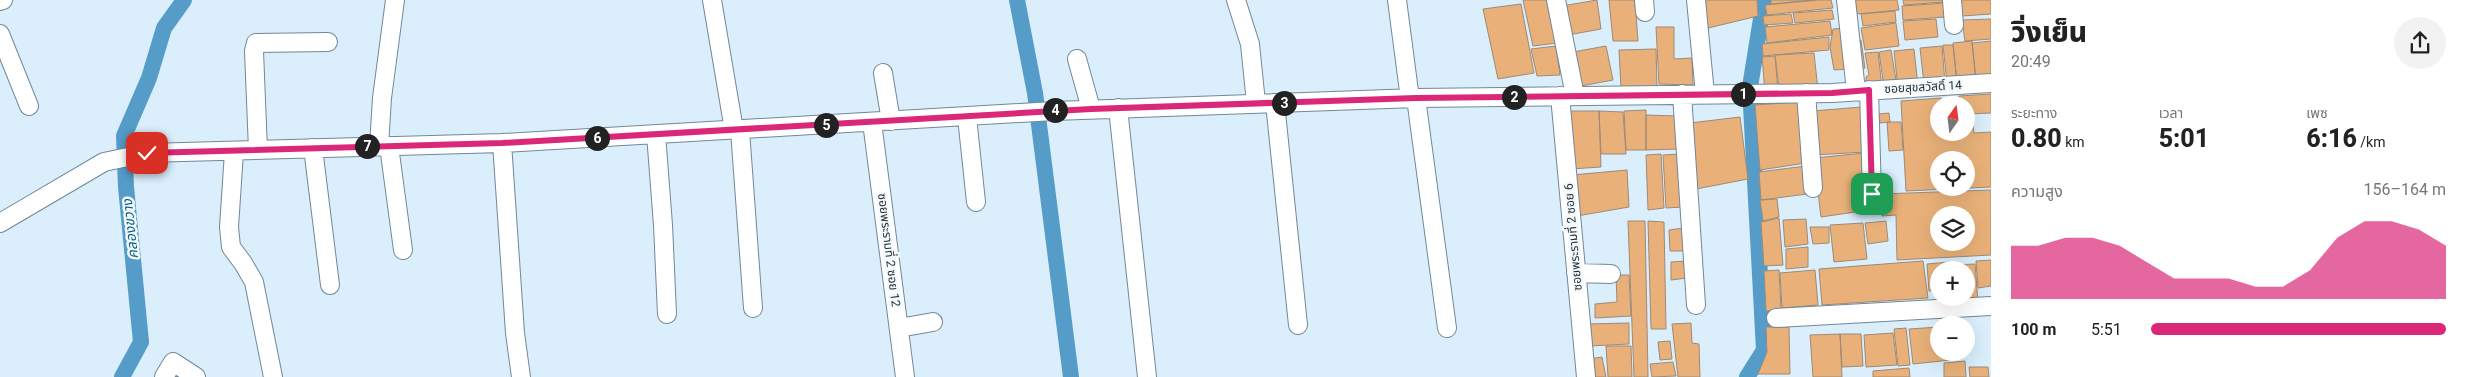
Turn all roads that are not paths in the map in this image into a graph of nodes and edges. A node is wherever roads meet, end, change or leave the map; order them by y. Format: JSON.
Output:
{"nodes":[{"id":1,"x":395,"y":0,"type":"edge"},
{"id":2,"x":712,"y":0,"type":"edge"},
{"id":3,"x":1236,"y":0,"type":"edge"},
{"id":4,"x":1396,"y":0,"type":"edge"},
{"id":5,"x":1556,"y":0,"type":"edge"},
{"id":6,"x":1696,"y":0,"type":"edge"},
{"id":7,"x":1846,"y":0,"type":"edge"},
{"id":8,"x":1952,"y":0,"type":"edge"},
{"id":9,"x":1954,"y":25,"type":"dead end"},
{"id":10,"x":0,"y":34,"type":"edge"},
{"id":11,"x":328,"y":42,"type":"dead end"},
{"id":12,"x":1077,"y":59,"type":"dead end"},
{"id":13,"x":883,"y":72,"type":"dead end"},
{"id":14,"x":1991,"y":83,"type":"edge"},
{"id":15,"x":1862,"y":90,"type":"junction"},
{"id":16,"x":1806,"y":93,"type":"junction"},
{"id":17,"x":1682,"y":94,"type":"junction"},
{"id":18,"x":1705,"y":94,"type":"junction"},
{"id":19,"x":1568,"y":96,"type":"junction"},
{"id":20,"x":1413,"y":99,"type":"junction"},
{"id":21,"x":1275,"y":103,"type":"junction"},
{"id":22,"x":1256,"y":104,"type":"junction"},
{"id":23,"x":29,"y":106,"type":"dead end"},
{"id":24,"x":1118,"y":108,"type":"junction"},
{"id":25,"x":1091,"y":109,"type":"junction"},
{"id":26,"x":967,"y":117,"type":"junction"},
{"id":27,"x":891,"y":121,"type":"junction"},
{"id":28,"x":872,"y":122,"type":"junction"},
{"id":29,"x":737,"y":130,"type":"junction"},
{"id":30,"x":656,"y":134,"type":"junction"},
{"id":31,"x":502,"y":143,"type":"junction"},
{"id":32,"x":384,"y":146,"type":"junction"},
{"id":33,"x":313,"y":148,"type":"junction"},
{"id":34,"x":258,"y":150,"type":"junction"},
{"id":35,"x":234,"y":152,"type":"junction"},
{"id":36,"x":1813,"y":188,"type":"dead end"},
{"id":37,"x":1872,"y":194,"type":"dead end"},
{"id":38,"x":976,"y":202,"type":"dead end"},
{"id":39,"x":0,"y":224,"type":"edge"},
{"id":40,"x":403,"y":250,"type":"dead end"},
{"id":41,"x":1576,"y":273,"type":"junction"},
{"id":42,"x":1611,"y":274,"type":"dead end"},
{"id":43,"x":330,"y":285,"type":"dead end"},
{"id":44,"x":1696,"y":305,"type":"dead end"},
{"id":45,"x":1991,"y":306,"type":"edge"},
{"id":46,"x":753,"y":308,"type":"dead end"},
{"id":47,"x":667,"y":314,"type":"dead end"},
{"id":48,"x":1776,"y":318,"type":"dead end"},
{"id":49,"x":933,"y":322,"type":"dead end"},
{"id":50,"x":1298,"y":325,"type":"dead end"},
{"id":51,"x":899,"y":328,"type":"junction"},
{"id":52,"x":1447,"y":328,"type":"dead end"},
{"id":53,"x":164,"y":377,"type":"edge"},
{"id":54,"x":196,"y":377,"type":"edge"},
{"id":55,"x":272,"y":377,"type":"edge"},
{"id":56,"x":521,"y":377,"type":"edge"},
{"id":57,"x":905,"y":377,"type":"edge"},
{"id":58,"x":1147,"y":377,"type":"edge"},
{"id":59,"x":1586,"y":377,"type":"edge"}],
"edges":[{"from":1,"to":32,"type":"street"},
{"from":2,"to":29,"type":"street"},
{"from":3,"to":22,"type":"street"},
{"from":4,"to":20,"type":"street"},
{"from":5,"to":19,"type":"street","name":"ซอยพระรามที่ 2 ซอย 6"},
{"from":6,"to":18,"type":"street"},
{"from":7,"to":15,"type":"street"},
{"from":8,"to":9,"type":"street"},
{"from":10,"to":23,"type":"street"},
{"from":11,"to":34,"type":"street"},
{"from":12,"to":25,"type":"street"},
{"from":13,"to":27,"type":"street"},
{"from":14,"to":15,"type":"street","name":"ซอยสุขสวัสดิ์ 14"},
{"from":15,"to":16,"type":"street","name":"ซอยสุขสวัสดิ์ 14"},
{"from":15,"to":37,"type":"street"},
{"from":16,"to":18,"type":"street","name":"ซอยสุขสวัสดิ์ 14"},
{"from":16,"to":36,"type":"street"},
{"from":17,"to":18,"type":"street","name":"ซอยสุขสวัสดิ์ 14"},
{"from":17,"to":19,"type":"street","name":"ซอยสุขสวัสดิ์ 14"},
{"from":17,"to":44,"type":"street"},
{"from":19,"to":20,"type":"street","name":"ซอยสุขสวัสดิ์ 14"},
{"from":19,"to":41,"type":"street","name":"ซอยพระรามที่ 2 ซอย 6"},
{"from":20,"to":21,"type":"street","name":"ซอยสุขสวัสดิ์ 14"},
{"from":20,"to":52,"type":"street"},
{"from":21,"to":22,"type":"street","name":"ซอยสุขสวัสดิ์ 14"},
{"from":21,"to":50,"type":"street"},
{"from":22,"to":24,"type":"street","name":"ซอยสุขสวัสดิ์ 14"},
{"from":24,"to":25,"type":"street","name":"ซอยสุขสวัสดิ์ 14"},
{"from":24,"to":58,"type":"street"},
{"from":25,"to":26,"type":"street","name":"ซอยสุขสวัสดิ์ 14"},
{"from":26,"to":27,"type":"street","name":"ซอยสุขสวัสดิ์ 14"},
{"from":26,"to":38,"type":"street"},
{"from":27,"to":28,"type":"street","name":"ซอยสุขสวัสดิ์ 14"},
{"from":28,"to":29,"type":"street","name":"ซอยสุขสวัสดิ์ 14"},
{"from":28,"to":51,"type":"street","name":"ซอยพระรามที่ 2 ซอย 12"},
{"from":29,"to":30,"type":"street","name":"ซอยสุขสวัสดิ์ 14"},
{"from":29,"to":46,"type":"street"},
{"from":30,"to":31,"type":"street","name":"ซอยสุขสวัสดิ์ 14"},
{"from":30,"to":47,"type":"street"},
{"from":31,"to":32,"type":"street","name":"ซอยสุขสวัสดิ์ 14"},
{"from":31,"to":56,"type":"street"},
{"from":32,"to":33,"type":"street","name":"ซอยสุขสวัสดิ์ 14"},
{"from":32,"to":40,"type":"street"},
{"from":33,"to":34,"type":"street","name":"ซอยสุขสวัสดิ์ 14"},
{"from":33,"to":43,"type":"street"},
{"from":34,"to":35,"type":"street","name":"ซอยสุขสวัสดิ์ 14"},
{"from":35,"to":39,"type":"street","name":"ซอยสุขสวัสดิ์ 14"},
{"from":35,"to":55,"type":"street"},
{"from":41,"to":42,"type":"street"},
{"from":41,"to":59,"type":"street","name":"ซอยพระรามที่ 2 ซอย 6"},
{"from":45,"to":48,"type":"street"},
{"from":49,"to":51,"type":"street"},
{"from":51,"to":57,"type":"street","name":"ซอยพระรามที่ 2 ซอย 12"},
{"from":53,"to":54,"type":"street"}]}
